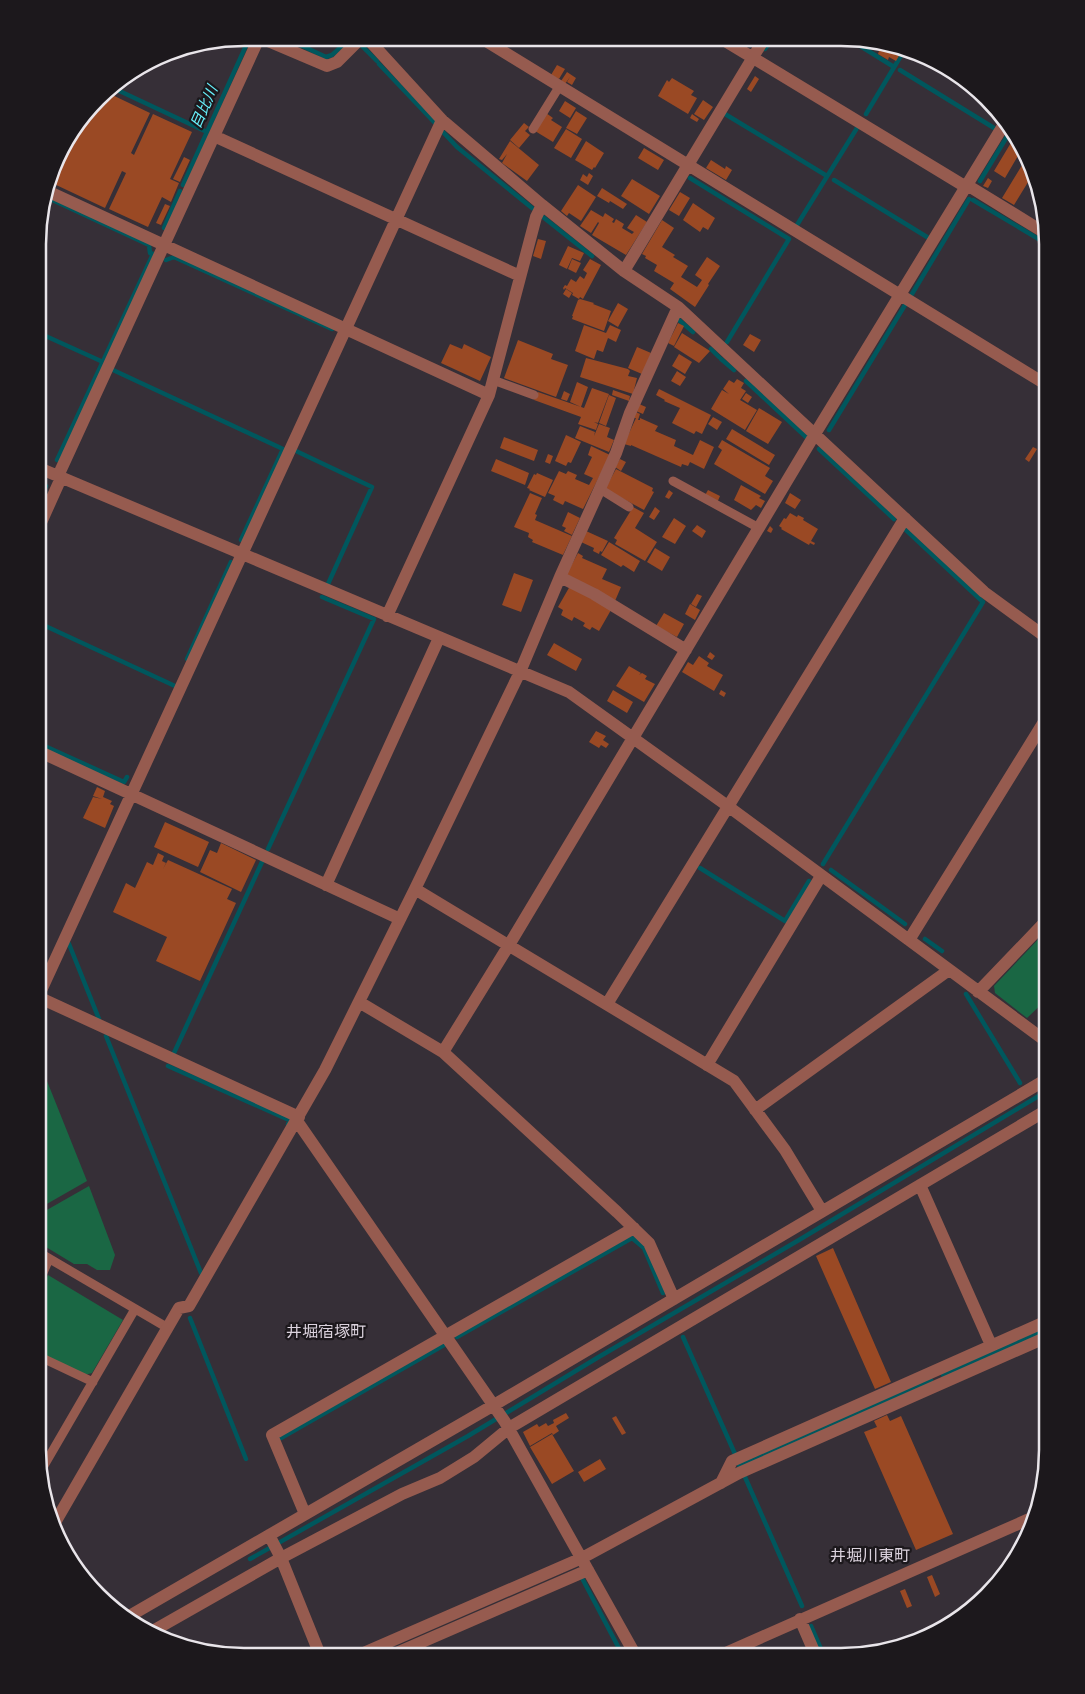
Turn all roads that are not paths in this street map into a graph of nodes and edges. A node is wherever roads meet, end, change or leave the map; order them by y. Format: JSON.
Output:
{"nodes":[{"id":1,"x":256,"y":46,"type":"edge"},
{"id":2,"x":279,"y":46,"type":"edge"},
{"id":3,"x":353,"y":46,"type":"edge"},
{"id":4,"x":374,"y":46,"type":"edge"},
{"id":5,"x":494,"y":46,"type":"edge"},
{"id":6,"x":733,"y":46,"type":"edge"},
{"id":7,"x":760,"y":46,"type":"edge"},
{"id":8,"x":752,"y":58,"type":"junction"},
{"id":9,"x":559,"y":87,"type":"junction"},
{"id":10,"x":442,"y":120,"type":"junction"},
{"id":11,"x":533,"y":129,"type":"dead end"},
{"id":12,"x":1001,"y":129,"type":"edge"},
{"id":13,"x":214,"y":136,"type":"junction"},
{"id":14,"x":688,"y":165,"type":"junction"},
{"id":15,"x":967,"y":186,"type":"junction"},
{"id":16,"x":53,"y":194,"type":"edge"},
{"id":17,"x":542,"y":205,"type":"junction"},
{"id":18,"x":396,"y":219,"type":"junction"},
{"id":19,"x":1038,"y":229,"type":"edge"},
{"id":20,"x":164,"y":245,"type":"junction"},
{"id":21,"x":624,"y":271,"type":"junction"},
{"id":22,"x":520,"y":276,"type":"junction"},
{"id":23,"x":900,"y":295,"type":"junction"},
{"id":24,"x":678,"y":307,"type":"junction"},
{"id":25,"x":346,"y":329,"type":"junction"},
{"id":26,"x":493,"y":380,"type":"junction"},
{"id":27,"x":1039,"y":380,"type":"edge"},
{"id":28,"x":489,"y":395,"type":"junction"},
{"id":29,"x":534,"y":395,"type":"dead end"},
{"id":30,"x":815,"y":434,"type":"junction"},
{"id":31,"x":46,"y":471,"type":"edge"},
{"id":32,"x":60,"y":477,"type":"junction"},
{"id":33,"x":673,"y":481,"type":"dead end"},
{"id":34,"x":600,"y":489,"type":"junction"},
{"id":35,"x":630,"y":506,"type":"dead end"},
{"id":36,"x":46,"y":511,"type":"edge"},
{"id":37,"x":905,"y":518,"type":"junction"},
{"id":38,"x":759,"y":528,"type":"junction"},
{"id":39,"x":242,"y":554,"type":"junction"},
{"id":40,"x":560,"y":577,"type":"junction"},
{"id":41,"x":387,"y":616,"type":"junction"},
{"id":42,"x":1039,"y":632,"type":"edge"},
{"id":43,"x":439,"y":638,"type":"junction"},
{"id":44,"x":686,"y":650,"type":"junction"},
{"id":45,"x":520,"y":672,"type":"junction"},
{"id":46,"x":1039,"y":730,"type":"edge"},
{"id":47,"x":634,"y":738,"type":"junction"},
{"id":48,"x":46,"y":756,"type":"edge"},
{"id":49,"x":132,"y":794,"type":"junction"},
{"id":50,"x":729,"y":807,"type":"junction"},
{"id":51,"x":822,"y":876,"type":"junction"},
{"id":52,"x":326,"y":885,"type":"junction"},
{"id":53,"x":416,"y":889,"type":"junction"},
{"id":54,"x":400,"y":920,"type":"junction"},
{"id":55,"x":1039,"y":928,"type":"edge"},
{"id":56,"x":908,"y":940,"type":"junction"},
{"id":57,"x":509,"y":945,"type":"junction"},
{"id":58,"x":949,"y":970,"type":"junction"},
{"id":59,"x":46,"y":980,"type":"edge"},
{"id":60,"x":978,"y":992,"type":"junction"},
{"id":61,"x":46,"y":1001,"type":"edge"},
{"id":62,"x":359,"y":1002,"type":"junction"},
{"id":63,"x":607,"y":1004,"type":"junction"},
{"id":64,"x":1039,"y":1036,"type":"edge"},
{"id":65,"x":443,"y":1052,"type":"junction"},
{"id":66,"x":707,"y":1065,"type":"junction"},
{"id":67,"x":1039,"y":1084,"type":"edge"},
{"id":68,"x":755,"y":1110,"type":"junction"},
{"id":69,"x":1039,"y":1115,"type":"edge"},
{"id":70,"x":298,"y":1119,"type":"junction"},
{"id":71,"x":920,"y":1185,"type":"junction"},
{"id":72,"x":822,"y":1211,"type":"junction"},
{"id":73,"x":634,"y":1228,"type":"junction"},
{"id":74,"x":46,"y":1257,"type":"edge"},
{"id":75,"x":49,"y":1259,"type":"junction"},
{"id":76,"x":46,"y":1266,"type":"edge"},
{"id":77,"x":674,"y":1299,"type":"junction"},
{"id":78,"x":135,"y":1309,"type":"junction"},
{"id":79,"x":1039,"y":1324,"type":"edge"},
{"id":80,"x":168,"y":1328,"type":"junction"},
{"id":81,"x":446,"y":1336,"type":"junction"},
{"id":82,"x":1039,"y":1341,"type":"edge"},
{"id":83,"x":991,"y":1345,"type":"junction"},
{"id":84,"x":46,"y":1360,"type":"edge"},
{"id":85,"x":933,"y":1371,"type":"junction"},
{"id":86,"x":92,"y":1382,"type":"junction"},
{"id":87,"x":940,"y":1384,"type":"junction"},
{"id":88,"x":496,"y":1408,"type":"junction"},
{"id":89,"x":507,"y":1425,"type":"junction"},
{"id":90,"x":47,"y":1461,"type":"edge"},
{"id":91,"x":721,"y":1483,"type":"junction"},
{"id":92,"x":306,"y":1514,"type":"junction"},
{"id":93,"x":58,"y":1517,"type":"edge"},
{"id":94,"x":1025,"y":1521,"type":"edge"},
{"id":95,"x":275,"y":1546,"type":"junction"},
{"id":96,"x":582,"y":1558,"type":"junction"},
{"id":97,"x":588,"y":1570,"type":"junction"},
{"id":98,"x":134,"y":1614,"type":"edge"},
{"id":99,"x":800,"y":1619,"type":"junction"},
{"id":100,"x":158,"y":1627,"type":"edge"},
{"id":101,"x":317,"y":1648,"type":"edge"},
{"id":102,"x":374,"y":1648,"type":"edge"},
{"id":103,"x":408,"y":1648,"type":"edge"},
{"id":104,"x":632,"y":1648,"type":"edge"},
{"id":105,"x":736,"y":1648,"type":"edge"},
{"id":106,"x":813,"y":1648,"type":"edge"}],
"edges":[{"from":1,"to":13,"type":"street"},
{"from":2,"to":3,"type":"street"},
{"from":4,"to":10,"type":"street"},
{"from":5,"to":9,"type":"street"},
{"from":6,"to":8,"type":"street"},
{"from":7,"to":8,"type":"street"},
{"from":8,"to":14,"type":"street"},
{"from":8,"to":15,"type":"street"},
{"from":9,"to":11,"type":"lane"},
{"from":9,"to":14,"type":"street"},
{"from":10,"to":17,"type":"street"},
{"from":10,"to":18,"type":"street"},
{"from":12,"to":15,"type":"street"},
{"from":13,"to":18,"type":"street"},
{"from":13,"to":20,"type":"street"},
{"from":14,"to":21,"type":"street"},
{"from":14,"to":23,"type":"street"},
{"from":15,"to":19,"type":"street"},
{"from":15,"to":23,"type":"street"},
{"from":16,"to":20,"type":"street"},
{"from":17,"to":21,"type":"street"},
{"from":17,"to":22,"type":"street"},
{"from":18,"to":22,"type":"street"},
{"from":18,"to":25,"type":"street"},
{"from":20,"to":25,"type":"street"},
{"from":20,"to":32,"type":"street"},
{"from":21,"to":24,"type":"street"},
{"from":22,"to":26,"type":"street"},
{"from":23,"to":27,"type":"street"},
{"from":23,"to":30,"type":"street"},
{"from":24,"to":30,"type":"street"},
{"from":24,"to":34,"type":"street"},
{"from":25,"to":28,"type":"street"},
{"from":25,"to":39,"type":"street"},
{"from":26,"to":28,"type":"street"},
{"from":26,"to":29,"type":"lane"},
{"from":28,"to":41,"type":"street"},
{"from":30,"to":37,"type":"street"},
{"from":30,"to":38,"type":"street"},
{"from":31,"to":32,"type":"street"},
{"from":32,"to":36,"type":"street"},
{"from":32,"to":39,"type":"street"},
{"from":33,"to":38,"type":"lane"},
{"from":34,"to":35,"type":"lane"},
{"from":34,"to":40,"type":"street"},
{"from":37,"to":42,"type":"street"},
{"from":37,"to":50,"type":"street"},
{"from":38,"to":44,"type":"street"},
{"from":39,"to":41,"type":"street"},
{"from":39,"to":49,"type":"street"},
{"from":40,"to":44,"type":"street"},
{"from":40,"to":45,"type":"street"},
{"from":41,"to":43,"type":"street"},
{"from":43,"to":45,"type":"street"},
{"from":43,"to":52,"type":"street"},
{"from":44,"to":47,"type":"street"},
{"from":45,"to":47,"type":"street"},
{"from":45,"to":53,"type":"street"},
{"from":46,"to":56,"type":"street"},
{"from":47,"to":50,"type":"street"},
{"from":47,"to":57,"type":"street"},
{"from":48,"to":49,"type":"street"},
{"from":49,"to":52,"type":"street"},
{"from":49,"to":59,"type":"street"},
{"from":50,"to":51,"type":"street"},
{"from":50,"to":63,"type":"street"},
{"from":51,"to":56,"type":"street"},
{"from":51,"to":66,"type":"street"},
{"from":52,"to":54,"type":"street"},
{"from":53,"to":54,"type":"street"},
{"from":53,"to":57,"type":"street"},
{"from":54,"to":62,"type":"street"},
{"from":55,"to":60,"type":"street"},
{"from":56,"to":58,"type":"street"},
{"from":57,"to":63,"type":"street"},
{"from":57,"to":65,"type":"street"},
{"from":58,"to":60,"type":"street"},
{"from":58,"to":68,"type":"street"},
{"from":60,"to":64,"type":"street"},
{"from":61,"to":70,"type":"street"},
{"from":62,"to":65,"type":"street"},
{"from":62,"to":70,"type":"street"},
{"from":63,"to":66,"type":"street"},
{"from":65,"to":73,"type":"street"},
{"from":66,"to":68,"type":"street"},
{"from":67,"to":72,"type":"street"},
{"from":68,"to":72,"type":"street"},
{"from":69,"to":71,"type":"street"},
{"from":70,"to":80,"type":"street"},
{"from":70,"to":81,"type":"street"},
{"from":71,"to":83,"type":"street"},
{"from":71,"to":89,"type":"street"},
{"from":72,"to":77,"type":"street"},
{"from":73,"to":77,"type":"street"},
{"from":73,"to":81,"type":"street"},
{"from":74,"to":75,"type":"lane"},
{"from":75,"to":76,"type":"lane"},
{"from":75,"to":78,"type":"lane"},
{"from":77,"to":88,"type":"street"},
{"from":78,"to":80,"type":"lane"},
{"from":78,"to":86,"type":"lane"},
{"from":79,"to":83,"type":"street"},
{"from":80,"to":93,"type":"street"},
{"from":81,"to":88,"type":"street"},
{"from":81,"to":92,"type":"street"},
{"from":82,"to":87,"type":"street"},
{"from":83,"to":85,"type":"street"},
{"from":84,"to":86,"type":"lane"},
{"from":85,"to":87,"type":"street"},
{"from":85,"to":91,"type":"street"},
{"from":86,"to":90,"type":"lane"},
{"from":87,"to":91,"type":"street"},
{"from":88,"to":89,"type":"street"},
{"from":88,"to":92,"type":"street"},
{"from":89,"to":95,"type":"street"},
{"from":89,"to":96,"type":"street"},
{"from":91,"to":96,"type":"street"},
{"from":92,"to":95,"type":"street"},
{"from":94,"to":99,"type":"street"},
{"from":95,"to":98,"type":"street"},
{"from":95,"to":100,"type":"street"},
{"from":95,"to":101,"type":"street"},
{"from":96,"to":97,"type":"street"},
{"from":96,"to":102,"type":"street"},
{"from":97,"to":103,"type":"street"},
{"from":97,"to":104,"type":"street"},
{"from":99,"to":105,"type":"street"},
{"from":99,"to":106,"type":"street"}]}
